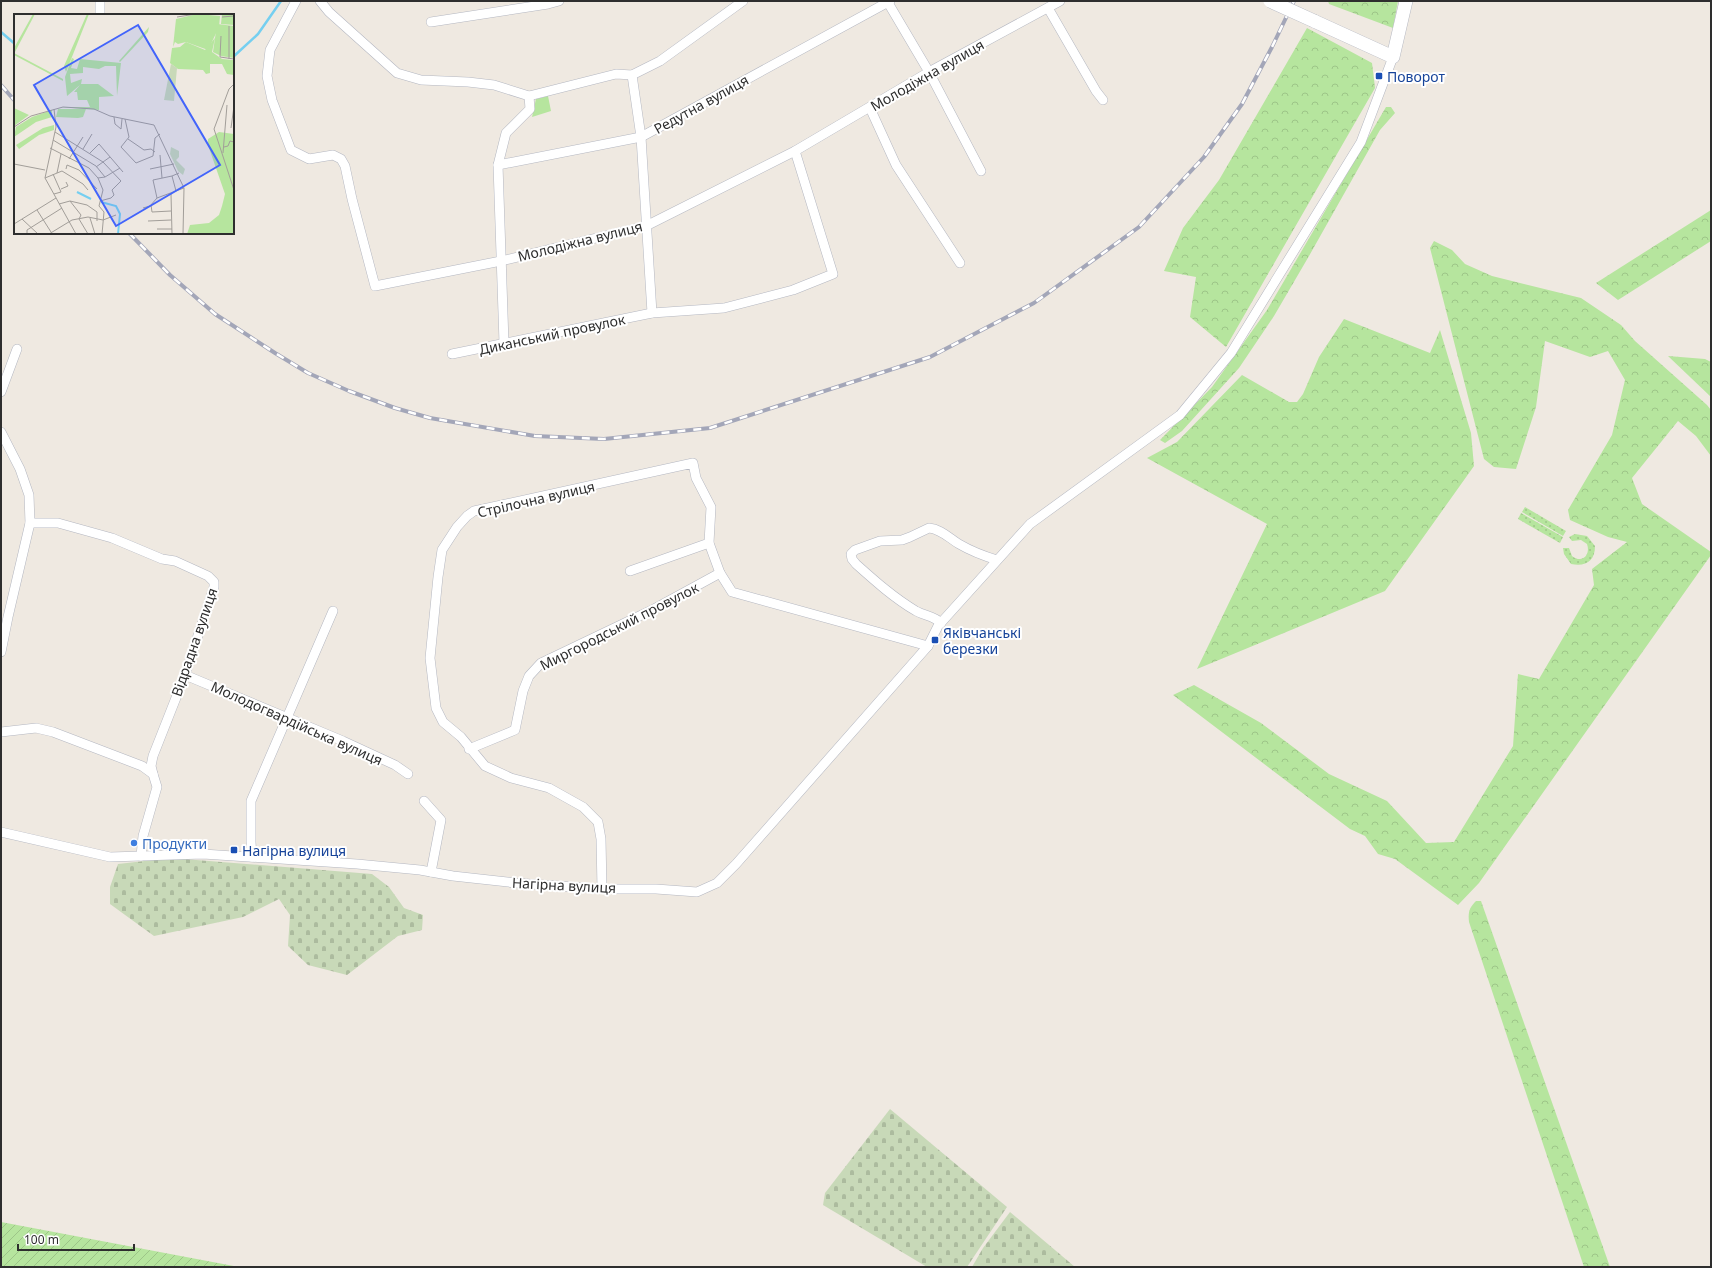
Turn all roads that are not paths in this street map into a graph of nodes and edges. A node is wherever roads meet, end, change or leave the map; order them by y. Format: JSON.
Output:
{"nodes":[{"id":1,"x":100,"y":1,"type":"edge"},
{"id":2,"x":296,"y":1,"type":"edge"},
{"id":3,"x":320,"y":1,"type":"edge"},
{"id":4,"x":559,"y":1,"type":"edge"},
{"id":5,"x":743,"y":1,"type":"edge"},
{"id":6,"x":1060,"y":1,"type":"edge"},
{"id":7,"x":1270,"y":1,"type":"edge"},
{"id":8,"x":1406,"y":1,"type":"edge"},
{"id":9,"x":888,"y":2,"type":"edge"},
{"id":10,"x":1048,"y":8,"type":"junction"},
{"id":11,"x":100,"y":14,"type":"edge"},
{"id":12,"x":431,"y":22,"type":"dead end"},
{"id":13,"x":1393,"y":57,"type":"junction"},
{"id":14,"x":929,"y":72,"type":"junction"},
{"id":15,"x":632,"y":75,"type":"junction"},
{"id":16,"x":529,"y":96,"type":"junction"},
{"id":17,"x":1103,"y":100,"type":"dead end"},
{"id":18,"x":870,"y":108,"type":"junction"},
{"id":19,"x":641,"y":137,"type":"junction"},
{"id":20,"x":795,"y":151,"type":"junction"},
{"id":21,"x":498,"y":165,"type":"junction"},
{"id":22,"x":982,"y":171,"type":"dead end"},
{"id":23,"x":646,"y":226,"type":"junction"},
{"id":24,"x":501,"y":261,"type":"junction"},
{"id":25,"x":960,"y":263,"type":"dead end"},
{"id":26,"x":652,"y":313,"type":"junction"},
{"id":27,"x":504,"y":343,"type":"junction"},
{"id":28,"x":18,"y":350,"type":"dead end"},
{"id":29,"x":452,"y":354,"type":"dead end"},
{"id":30,"x":1,"y":392,"type":"edge"},
{"id":31,"x":1,"y":432,"type":"edge"},
{"id":32,"x":30,"y":523,"type":"junction"},
{"id":33,"x":709,"y":543,"type":"junction"},
{"id":34,"x":997,"y":560,"type":"junction"},
{"id":35,"x":630,"y":571,"type":"dead end"},
{"id":36,"x":720,"y":573,"type":"junction"},
{"id":37,"x":333,"y":611,"type":"dead end"},
{"id":38,"x":941,"y":623,"type":"junction"},
{"id":39,"x":928,"y":646,"type":"junction"},
{"id":40,"x":1,"y":652,"type":"edge"},
{"id":41,"x":185,"y":675,"type":"junction"},
{"id":42,"x":287,"y":717,"type":"junction"},
{"id":43,"x":1,"y":732,"type":"edge"},
{"id":44,"x":469,"y":748,"type":"junction"},
{"id":45,"x":154,"y":774,"type":"junction"},
{"id":46,"x":408,"y":774,"type":"dead end"},
{"id":47,"x":424,"y":802,"type":"dead end"},
{"id":48,"x":1,"y":832,"type":"edge"},
{"id":49,"x":141,"y":856,"type":"junction"},
{"id":50,"x":252,"y":857,"type":"junction"},
{"id":51,"x":431,"y":872,"type":"junction"},
{"id":52,"x":602,"y":889,"type":"junction"}],
"edges":[{"from":1,"to":11,"type":"street"},
{"from":2,"to":24,"type":"street","name":"Молодіжна вулиця"},
{"from":3,"to":16,"type":"street"},
{"from":4,"to":12,"type":"street"},
{"from":5,"to":15,"type":"street"},
{"from":6,"to":10,"type":"street","name":"Молодіжна вулиця"},
{"from":7,"to":13,"type":"street","bridge":true},
{"from":8,"to":13,"type":"street"},
{"from":9,"to":14,"type":"street"},
{"from":9,"to":19,"type":"street","name":"Редутна вулиця"},
{"from":10,"to":14,"type":"street","name":"Молодіжна вулиця"},
{"from":10,"to":17,"type":"street"},
{"from":13,"to":34,"type":"street"},
{"from":14,"to":18,"type":"street","name":"Молодіжна вулиця"},
{"from":14,"to":22,"type":"street"},
{"from":15,"to":16,"type":"street"},
{"from":15,"to":19,"type":"street"},
{"from":16,"to":21,"type":"street"},
{"from":18,"to":20,"type":"street","name":"Молодіжна вулиця"},
{"from":18,"to":25,"type":"street"},
{"from":19,"to":21,"type":"street","name":"Редутна вулиця"},
{"from":19,"to":23,"type":"street"},
{"from":20,"to":23,"type":"street","name":"Молодіжна вулиця"},
{"from":20,"to":26,"type":"street"},
{"from":21,"to":24,"type":"street"},
{"from":23,"to":24,"type":"street","name":"Молодіжна вулиця"},
{"from":23,"to":26,"type":"street"},
{"from":24,"to":27,"type":"street"},
{"from":26,"to":27,"type":"street","name":"Диканський провулок"},
{"from":27,"to":29,"type":"street","name":"Диканський провулок"},
{"from":28,"to":30,"type":"street"},
{"from":31,"to":32,"type":"street"},
{"from":32,"to":40,"type":"street"},
{"from":32,"to":41,"type":"street","name":"Відрадна вулиця"},
{"from":33,"to":35,"type":"street"},
{"from":33,"to":36,"type":"street"},
{"from":33,"to":44,"type":"street","name":"Стрілочна вулиця"},
{"from":34,"to":38,"type":"street"},
{"from":34,"to":38,"type":"street"},
{"from":36,"to":39,"type":"street"},
{"from":36,"to":44,"type":"street","name":"Миргородський провулок"},
{"from":37,"to":42,"type":"street"},
{"from":38,"to":39,"type":"street"},
{"from":39,"to":52,"type":"street","name":"Нагірна вулиця"},
{"from":41,"to":42,"type":"street","name":"Молодогвардійська вулиця"},
{"from":41,"to":45,"type":"street","name":"Відрадна вулиця"},
{"from":42,"to":46,"type":"street","name":"Молодогвардійська вулиця"},
{"from":42,"to":50,"type":"street"},
{"from":43,"to":45,"type":"street"},
{"from":44,"to":52,"type":"street","name":"Стрілочна вулиця"},
{"from":45,"to":49,"type":"street","name":"Відрадна вулиця"},
{"from":47,"to":51,"type":"street"},
{"from":48,"to":49,"type":"street","name":"Нагірна вулиця"},
{"from":49,"to":50,"type":"street","name":"Нагірна вулиця"},
{"from":50,"to":51,"type":"street","name":"Нагірна вулиця"},
{"from":51,"to":52,"type":"street","name":"Нагірна вулиця"}]}
